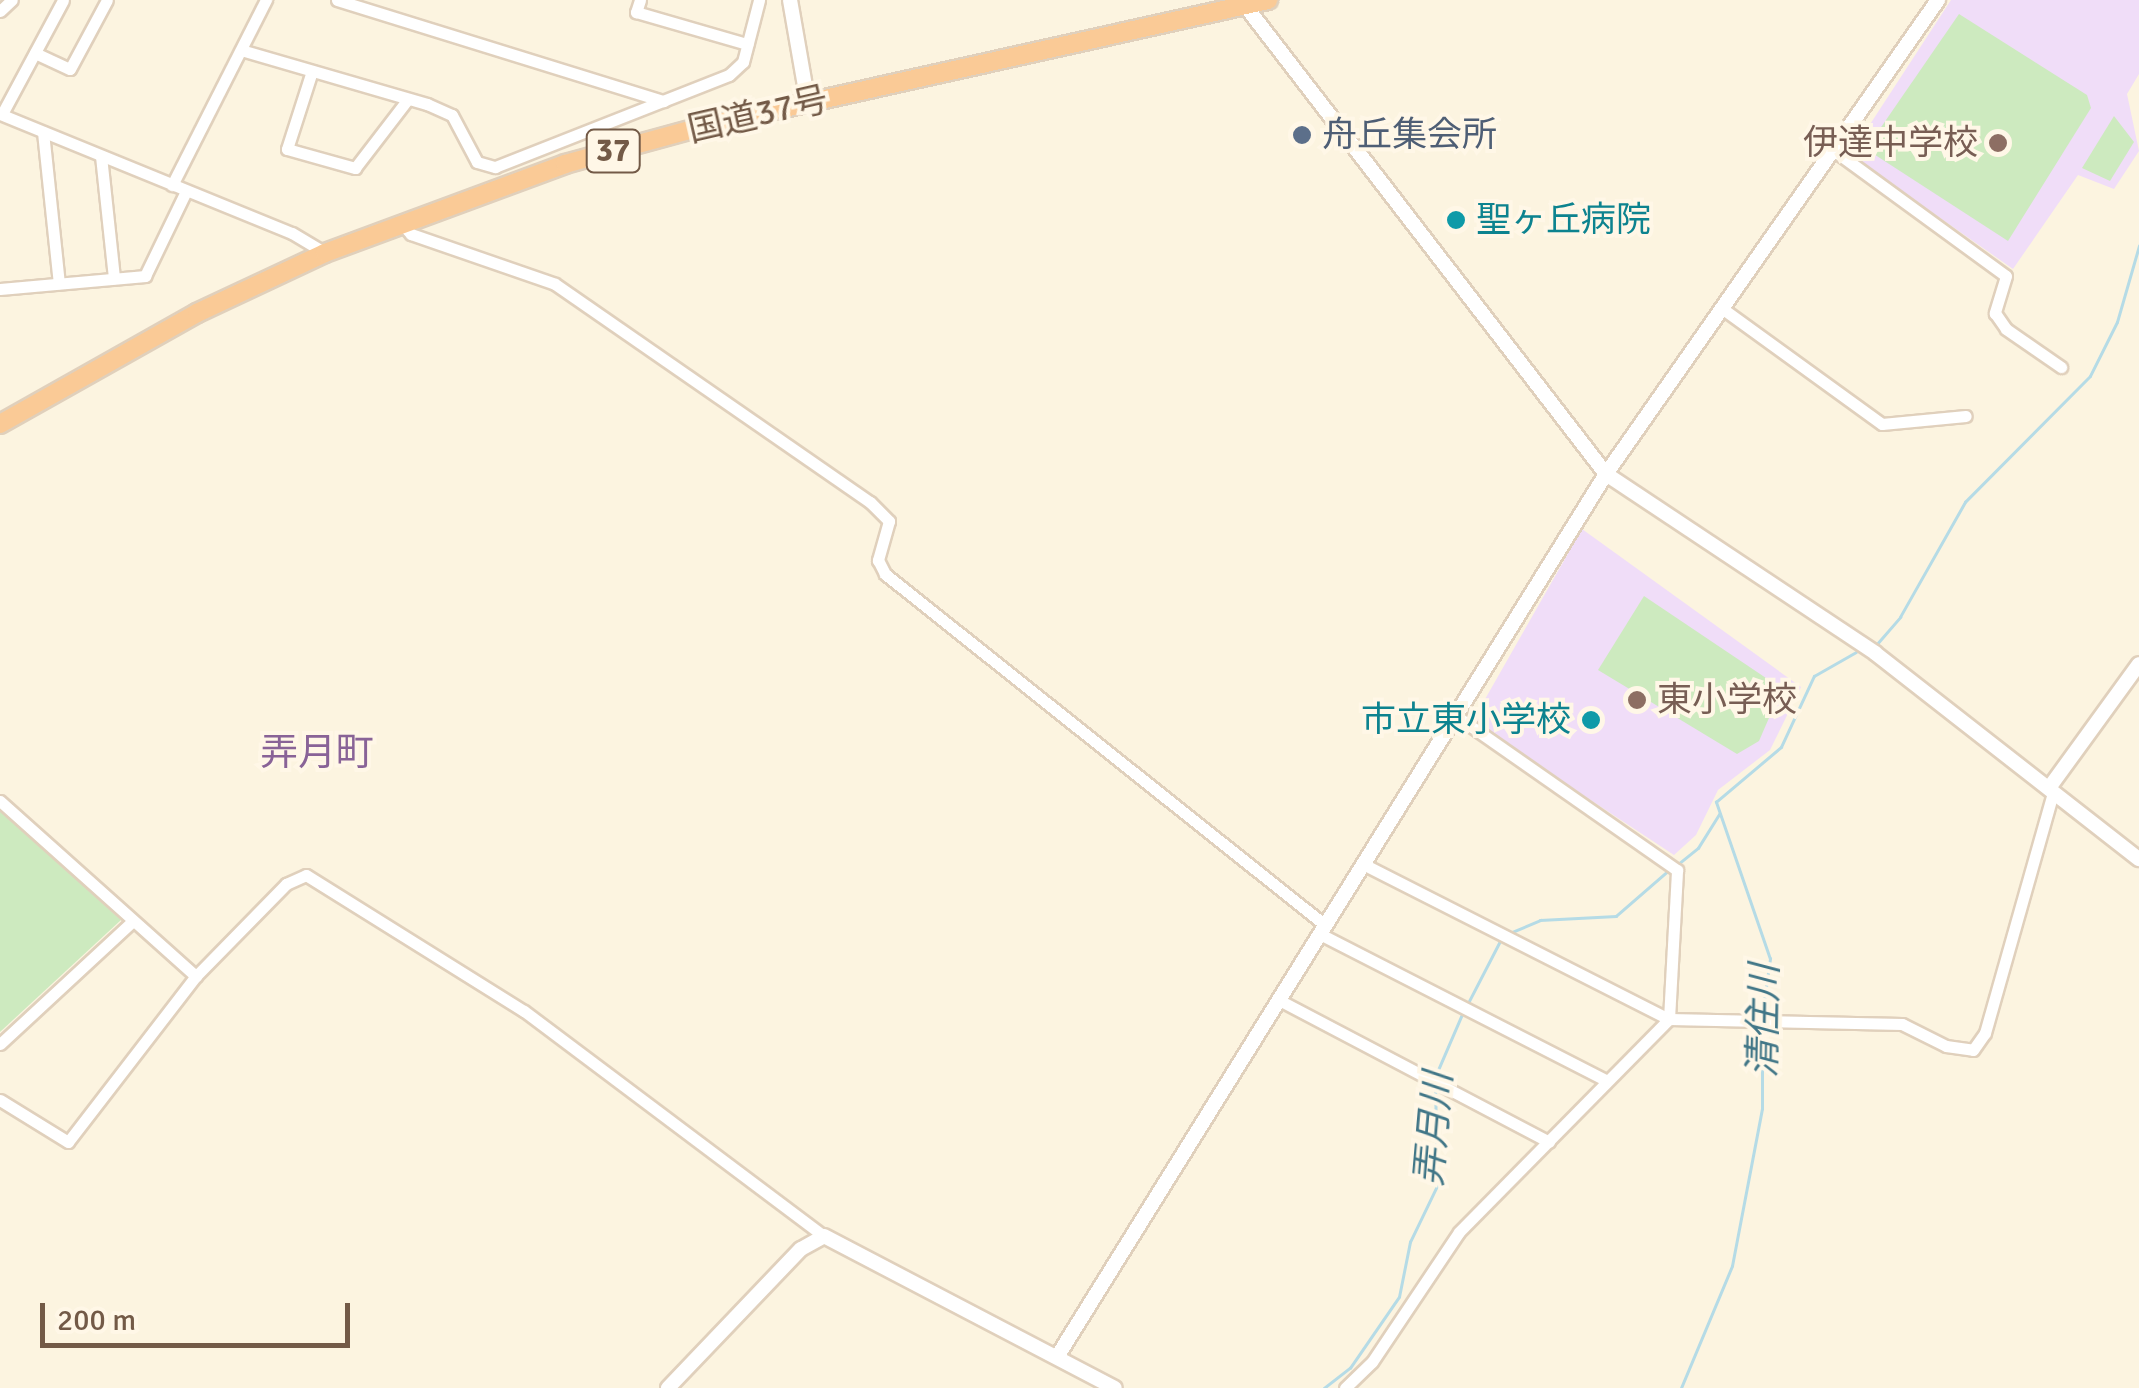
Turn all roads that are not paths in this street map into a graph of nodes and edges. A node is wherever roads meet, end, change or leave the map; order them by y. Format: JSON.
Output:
{"nodes":[{"id":1,"x":12,"y":0,"type":"edge"},
{"id":2,"x":63,"y":0,"type":"edge"},
{"id":3,"x":107,"y":0,"type":"edge"},
{"id":4,"x":266,"y":0,"type":"edge"},
{"id":5,"x":337,"y":0,"type":"edge"},
{"id":6,"x":640,"y":0,"type":"edge"},
{"id":7,"x":759,"y":0,"type":"edge"},
{"id":8,"x":790,"y":0,"type":"edge"},
{"id":9,"x":1268,"y":0,"type":"edge"},
{"id":10,"x":1938,"y":0,"type":"edge"},
{"id":11,"x":1242,"y":2,"type":"edge"},
{"id":12,"x":0,"y":10,"type":"edge"},
{"id":13,"x":747,"y":44,"type":"junction"},
{"id":14,"x":241,"y":50,"type":"junction"},
{"id":15,"x":35,"y":53,"type":"junction"},
{"id":16,"x":312,"y":71,"type":"junction"},
{"id":17,"x":408,"y":99,"type":"junction"},
{"id":18,"x":664,"y":101,"type":"junction"},
{"id":19,"x":808,"y":103,"type":"junction"},
{"id":20,"x":1,"y":114,"type":"edge"},
{"id":21,"x":43,"y":132,"type":"junction"},
{"id":22,"x":1836,"y":152,"type":"junction"},
{"id":23,"x":101,"y":156,"type":"junction"},
{"id":24,"x":172,"y":185,"type":"junction"},
{"id":25,"x":186,"y":191,"type":"junction"},
{"id":26,"x":401,"y":223,"type":"junction"},
{"id":27,"x":325,"y":253,"type":"junction"},
{"id":28,"x":114,"y":278,"type":"junction"},
{"id":29,"x":59,"y":283,"type":"junction"},
{"id":30,"x":0,"y":289,"type":"edge"},
{"id":31,"x":1723,"y":309,"type":"junction"},
{"id":32,"x":2061,"y":367,"type":"dead end"},
{"id":33,"x":1966,"y":416,"type":"dead end"},
{"id":34,"x":0,"y":424,"type":"edge"},
{"id":35,"x":1606,"y":474,"type":"junction"},
{"id":36,"x":2139,"y":664,"type":"edge"},
{"id":37,"x":1455,"y":715,"type":"junction"},
{"id":38,"x":2051,"y":790,"type":"junction"},
{"id":39,"x":0,"y":801,"type":"edge"},
{"id":40,"x":2139,"y":859,"type":"edge"},
{"id":41,"x":1363,"y":864,"type":"junction"},
{"id":42,"x":132,"y":921,"type":"junction"},
{"id":43,"x":1322,"y":929,"type":"junction"},
{"id":44,"x":196,"y":976,"type":"junction"},
{"id":45,"x":1279,"y":1000,"type":"junction"},
{"id":46,"x":1669,"y":1019,"type":"junction"},
{"id":47,"x":0,"y":1044,"type":"edge"},
{"id":48,"x":1607,"y":1081,"type":"junction"},
{"id":49,"x":0,"y":1100,"type":"edge"},
{"id":50,"x":1548,"y":1142,"type":"junction"},
{"id":51,"x":824,"y":1236,"type":"junction"},
{"id":52,"x":1057,"y":1357,"type":"junction"},
{"id":53,"x":668,"y":1388,"type":"edge"},
{"id":54,"x":1115,"y":1388,"type":"edge"},
{"id":55,"x":1345,"y":1388,"type":"edge"}],
"edges":[{"from":1,"to":12,"type":"street"},
{"from":2,"to":15,"type":"street"},
{"from":3,"to":15,"type":"street"},
{"from":4,"to":14,"type":"street"},
{"from":5,"to":18,"type":"street"},
{"from":6,"to":13,"type":"street"},
{"from":7,"to":13,"type":"street"},
{"from":8,"to":19,"type":"street"},
{"from":9,"to":11,"type":"highway","name":"国道37号","number":"37"},
{"from":10,"to":22,"type":"street"},
{"from":11,"to":19,"type":"highway","name":"国道37号","number":"37"},
{"from":11,"to":35,"type":"street"},
{"from":13,"to":18,"type":"street"},
{"from":14,"to":16,"type":"street"},
{"from":14,"to":24,"type":"street"},
{"from":15,"to":20,"type":"street"},
{"from":16,"to":17,"type":"street"},
{"from":16,"to":17,"type":"street"},
{"from":17,"to":18,"type":"street"},
{"from":19,"to":26,"type":"highway","name":"国道37号","number":"37"},
{"from":20,"to":21,"type":"street"},
{"from":21,"to":23,"type":"street"},
{"from":21,"to":29,"type":"street"},
{"from":22,"to":31,"type":"street"},
{"from":22,"to":32,"type":"street"},
{"from":23,"to":24,"type":"street"},
{"from":23,"to":28,"type":"street"},
{"from":24,"to":25,"type":"street"},
{"from":25,"to":27,"type":"street"},
{"from":25,"to":28,"type":"street"},
{"from":26,"to":27,"type":"highway","name":"国道37号","number":"37"},
{"from":26,"to":43,"type":"street"},
{"from":27,"to":34,"type":"highway","name":"国道37号","number":"37"},
{"from":28,"to":29,"type":"street"},
{"from":29,"to":30,"type":"street"},
{"from":31,"to":33,"type":"street"},
{"from":31,"to":35,"type":"street"},
{"from":35,"to":37,"type":"street"},
{"from":35,"to":38,"type":"street"},
{"from":36,"to":38,"type":"street"},
{"from":37,"to":41,"type":"street"},
{"from":37,"to":46,"type":"street"},
{"from":38,"to":40,"type":"street"},
{"from":38,"to":46,"type":"street"},
{"from":39,"to":42,"type":"street"},
{"from":41,"to":43,"type":"street"},
{"from":41,"to":46,"type":"street"},
{"from":42,"to":44,"type":"street"},
{"from":42,"to":47,"type":"street"},
{"from":43,"to":45,"type":"street"},
{"from":43,"to":48,"type":"street"},
{"from":44,"to":49,"type":"street"},
{"from":44,"to":51,"type":"street"},
{"from":45,"to":50,"type":"street"},
{"from":45,"to":52,"type":"street"},
{"from":46,"to":48,"type":"street"},
{"from":48,"to":50,"type":"street"},
{"from":50,"to":55,"type":"street"},
{"from":51,"to":52,"type":"street"},
{"from":51,"to":53,"type":"street"},
{"from":52,"to":54,"type":"street"}]}
